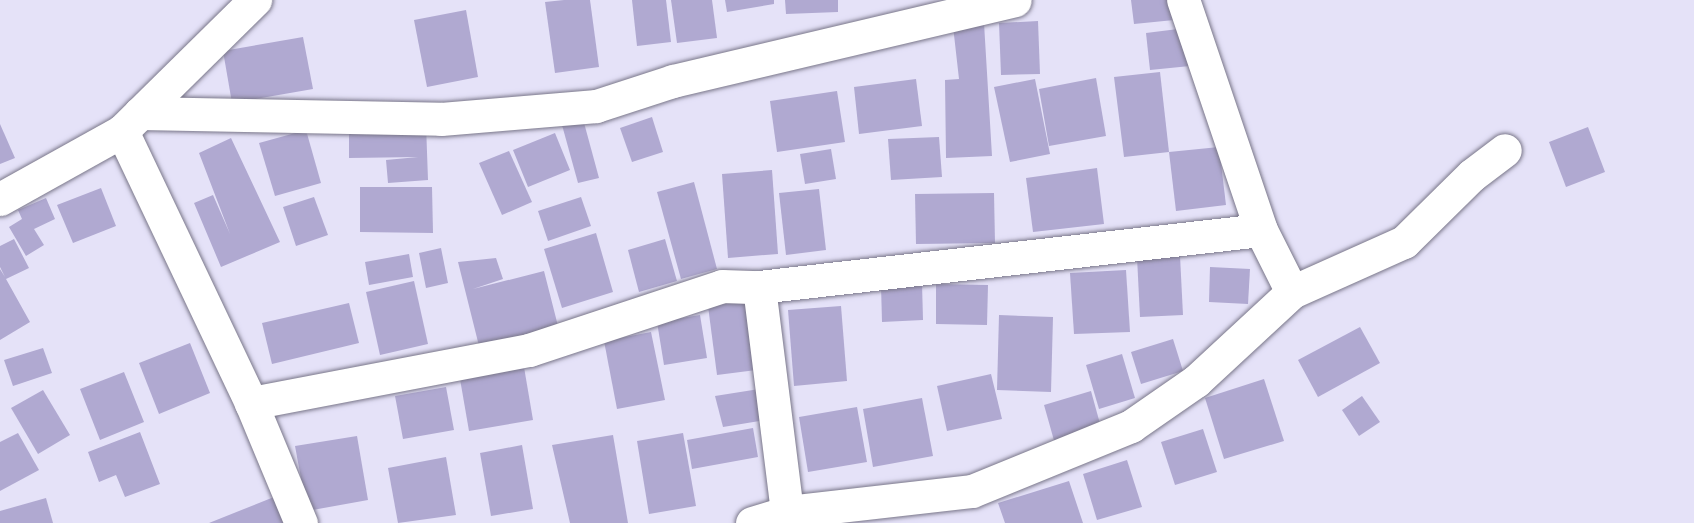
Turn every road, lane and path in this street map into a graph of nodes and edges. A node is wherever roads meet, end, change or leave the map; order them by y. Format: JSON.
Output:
{"nodes":[{"id":1,"x":255,"y":0,"type":"edge"},
{"id":2,"x":1015,"y":0,"type":"edge"},
{"id":3,"x":1183,"y":0,"type":"edge"},
{"id":4,"x":131,"y":122,"type":"junction"},
{"id":5,"x":1505,"y":150,"type":"dead end"},
{"id":6,"x":0,"y":199,"type":"edge"},
{"id":7,"x":1261,"y":230,"type":"junction"},
{"id":8,"x":759,"y":287,"type":"junction"},
{"id":9,"x":1292,"y":292,"type":"junction"},
{"id":10,"x":251,"y":403,"type":"junction"},
{"id":11,"x":787,"y":512,"type":"junction"},
{"id":12,"x":301,"y":523,"type":"edge"},
{"id":13,"x":752,"y":523,"type":"edge"}],
"edges":[{"from":1,"to":4,"type":"street"},
{"from":2,"to":4,"type":"street"},
{"from":3,"to":7,"type":"street"},
{"from":4,"to":6,"type":"street"},
{"from":4,"to":10,"type":"street"},
{"from":5,"to":9,"type":"street"},
{"from":7,"to":8,"type":"street"},
{"from":7,"to":9,"type":"street"},
{"from":8,"to":10,"type":"street"},
{"from":8,"to":11,"type":"street"},
{"from":9,"to":11,"type":"street"},
{"from":10,"to":12,"type":"street"},
{"from":11,"to":13,"type":"street"}]}
